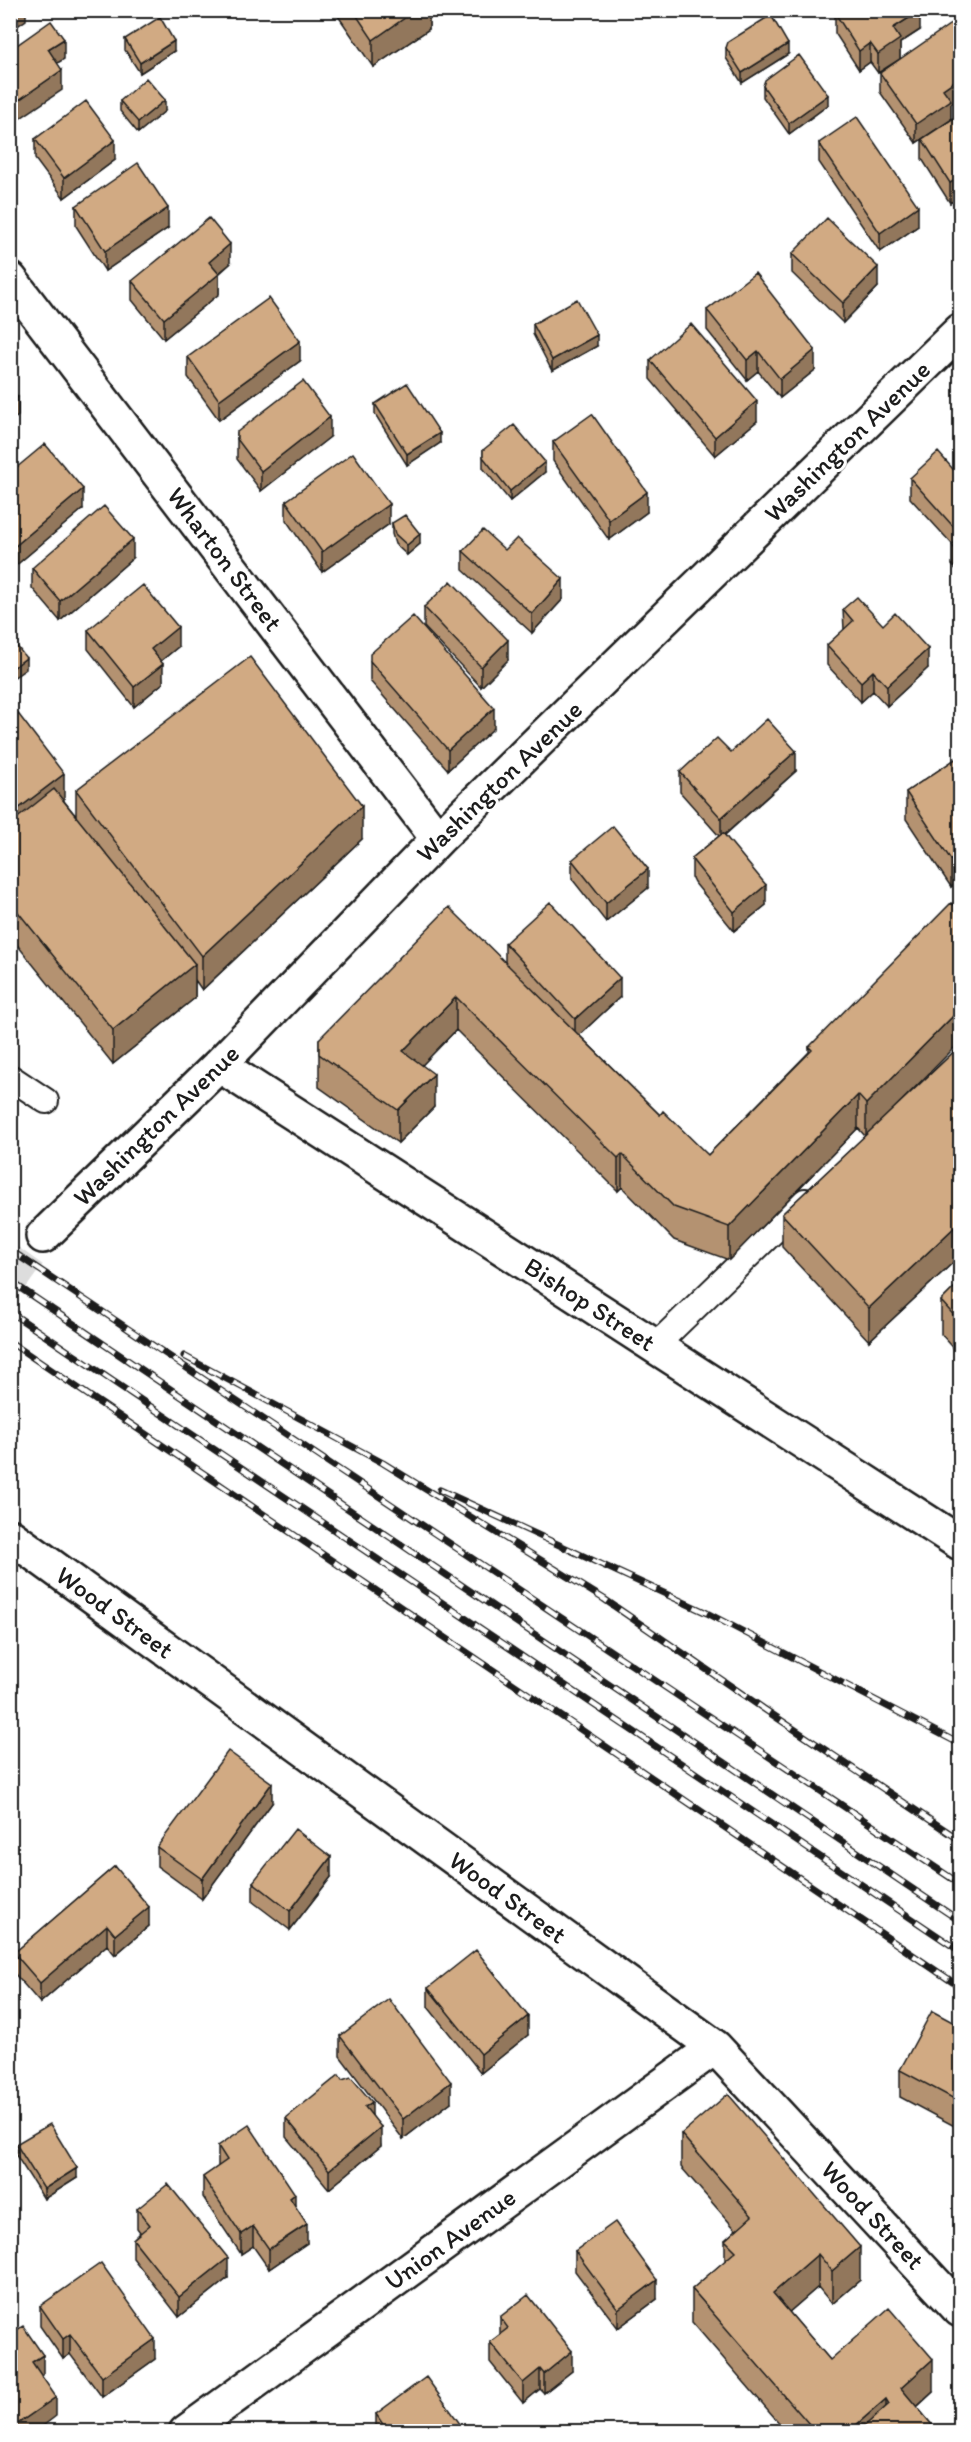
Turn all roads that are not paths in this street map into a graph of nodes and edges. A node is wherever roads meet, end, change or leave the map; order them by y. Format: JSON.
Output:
{"nodes":[{"id":1,"x":10,"y":279,"type":"edge"},
{"id":2,"x":960,"y":331,"type":"edge"},
{"id":3,"x":438,"y":838,"type":"junction"},
{"id":4,"x":219,"y":1065,"type":"junction"},
{"id":5,"x":10,"y":1077,"type":"edge"},
{"id":6,"x":45,"y":1101,"type":"dead end"},
{"id":7,"x":818,"y":1188,"type":"edge"},
{"id":8,"x":43,"y":1236,"type":"tunnel mouth"},
{"id":9,"x":655,"y":1346,"type":"junction"},
{"id":10,"x":10,"y":1536,"type":"edge"},
{"id":11,"x":960,"y":1543,"type":"edge"},
{"id":12,"x":715,"y":2047,"type":"junction"},
{"id":13,"x":960,"y":2310,"type":"edge"},
{"id":14,"x":186,"y":2432,"type":"edge"}],
"edges":[{"from":1,"to":3,"type":"street","name":"Wharton Street"},
{"from":2,"to":3,"type":"street","name":"Washington Avenue"},
{"from":3,"to":4,"type":"street","name":"Washington Avenue"},
{"from":4,"to":8,"type":"street","name":"Washington Avenue"},
{"from":4,"to":9,"type":"street","name":"Bishop Street"},
{"from":5,"to":6,"type":"lane"},
{"from":7,"to":9,"type":"lane"},
{"from":9,"to":11,"type":"street","name":"Bishop Street"},
{"from":10,"to":12,"type":"street","name":"Wood Street"},
{"from":12,"to":13,"type":"street","name":"Wood Street"},
{"from":12,"to":14,"type":"street","name":"Union Avenue"}]}
